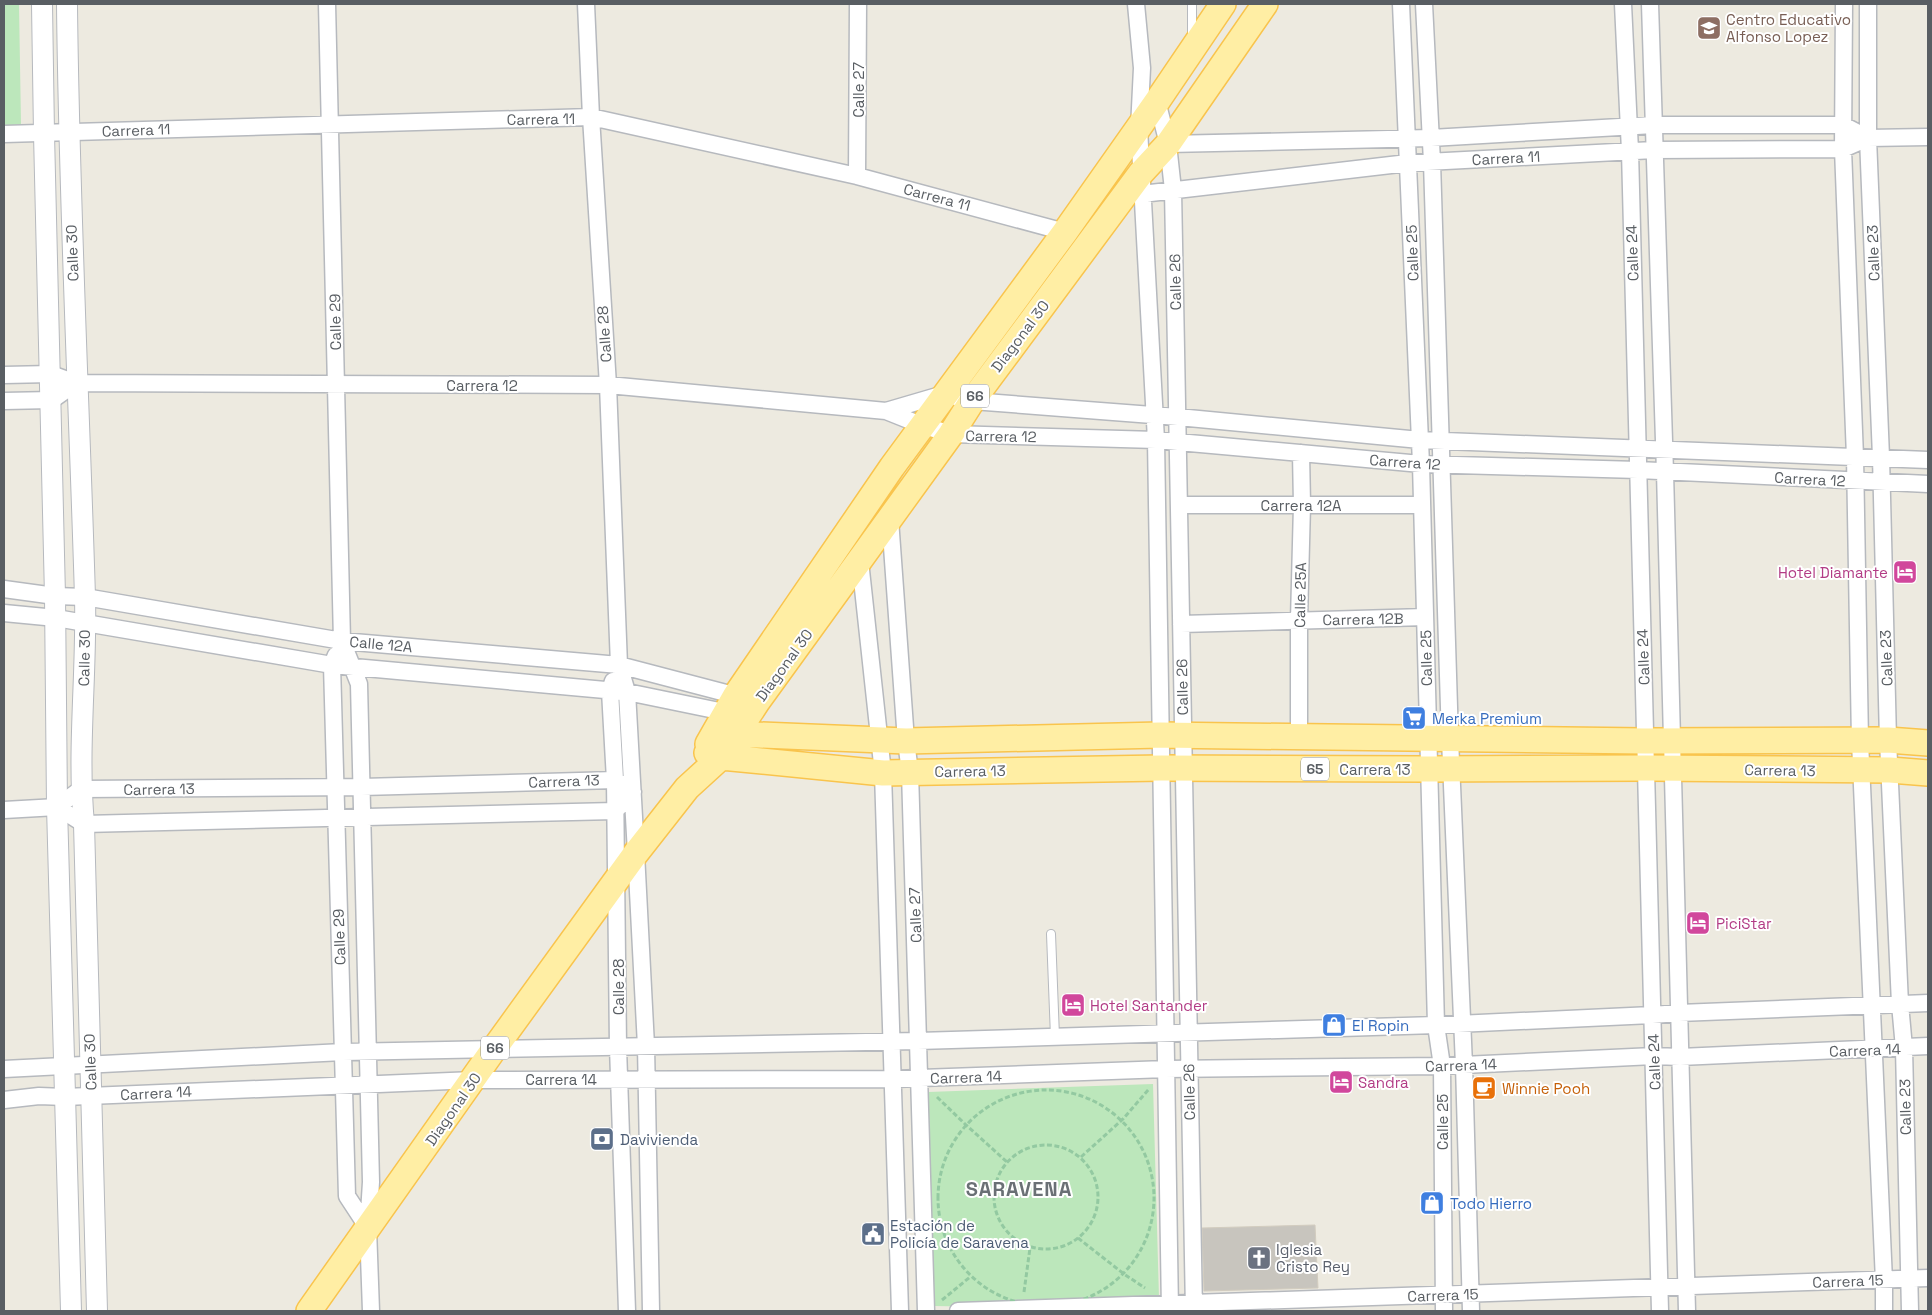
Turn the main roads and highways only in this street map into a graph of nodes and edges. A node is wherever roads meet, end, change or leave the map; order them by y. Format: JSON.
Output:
{"nodes":[{"id":1,"x":1223,"y":4,"type":"edge"},
{"id":2,"x":1265,"y":4,"type":"edge"},
{"id":3,"x":736,"y":715,"type":"junction"},
{"id":4,"x":1928,"y":743,"type":"edge"},
{"id":5,"x":711,"y":754,"type":"junction"},
{"id":6,"x":1928,"y":773,"type":"edge"},
{"id":7,"x":309,"y":1311,"type":"edge"}],
"edges":[{"from":1,"to":3,"type":"main road","name":"Diagonal 30","number":"66"},
{"from":2,"to":3,"type":"main road","name":"Diagonal 30","number":"66"},
{"from":3,"to":4,"type":"main road","name":"Carrera 13","number":"65"},
{"from":3,"to":5,"type":"main road","name":"Diagonal 30","number":"66"},
{"from":5,"to":6,"type":"main road","name":"Carrera 13","number":"65"},
{"from":5,"to":7,"type":"main road","name":"Diagonal 30","number":"66"}]}
